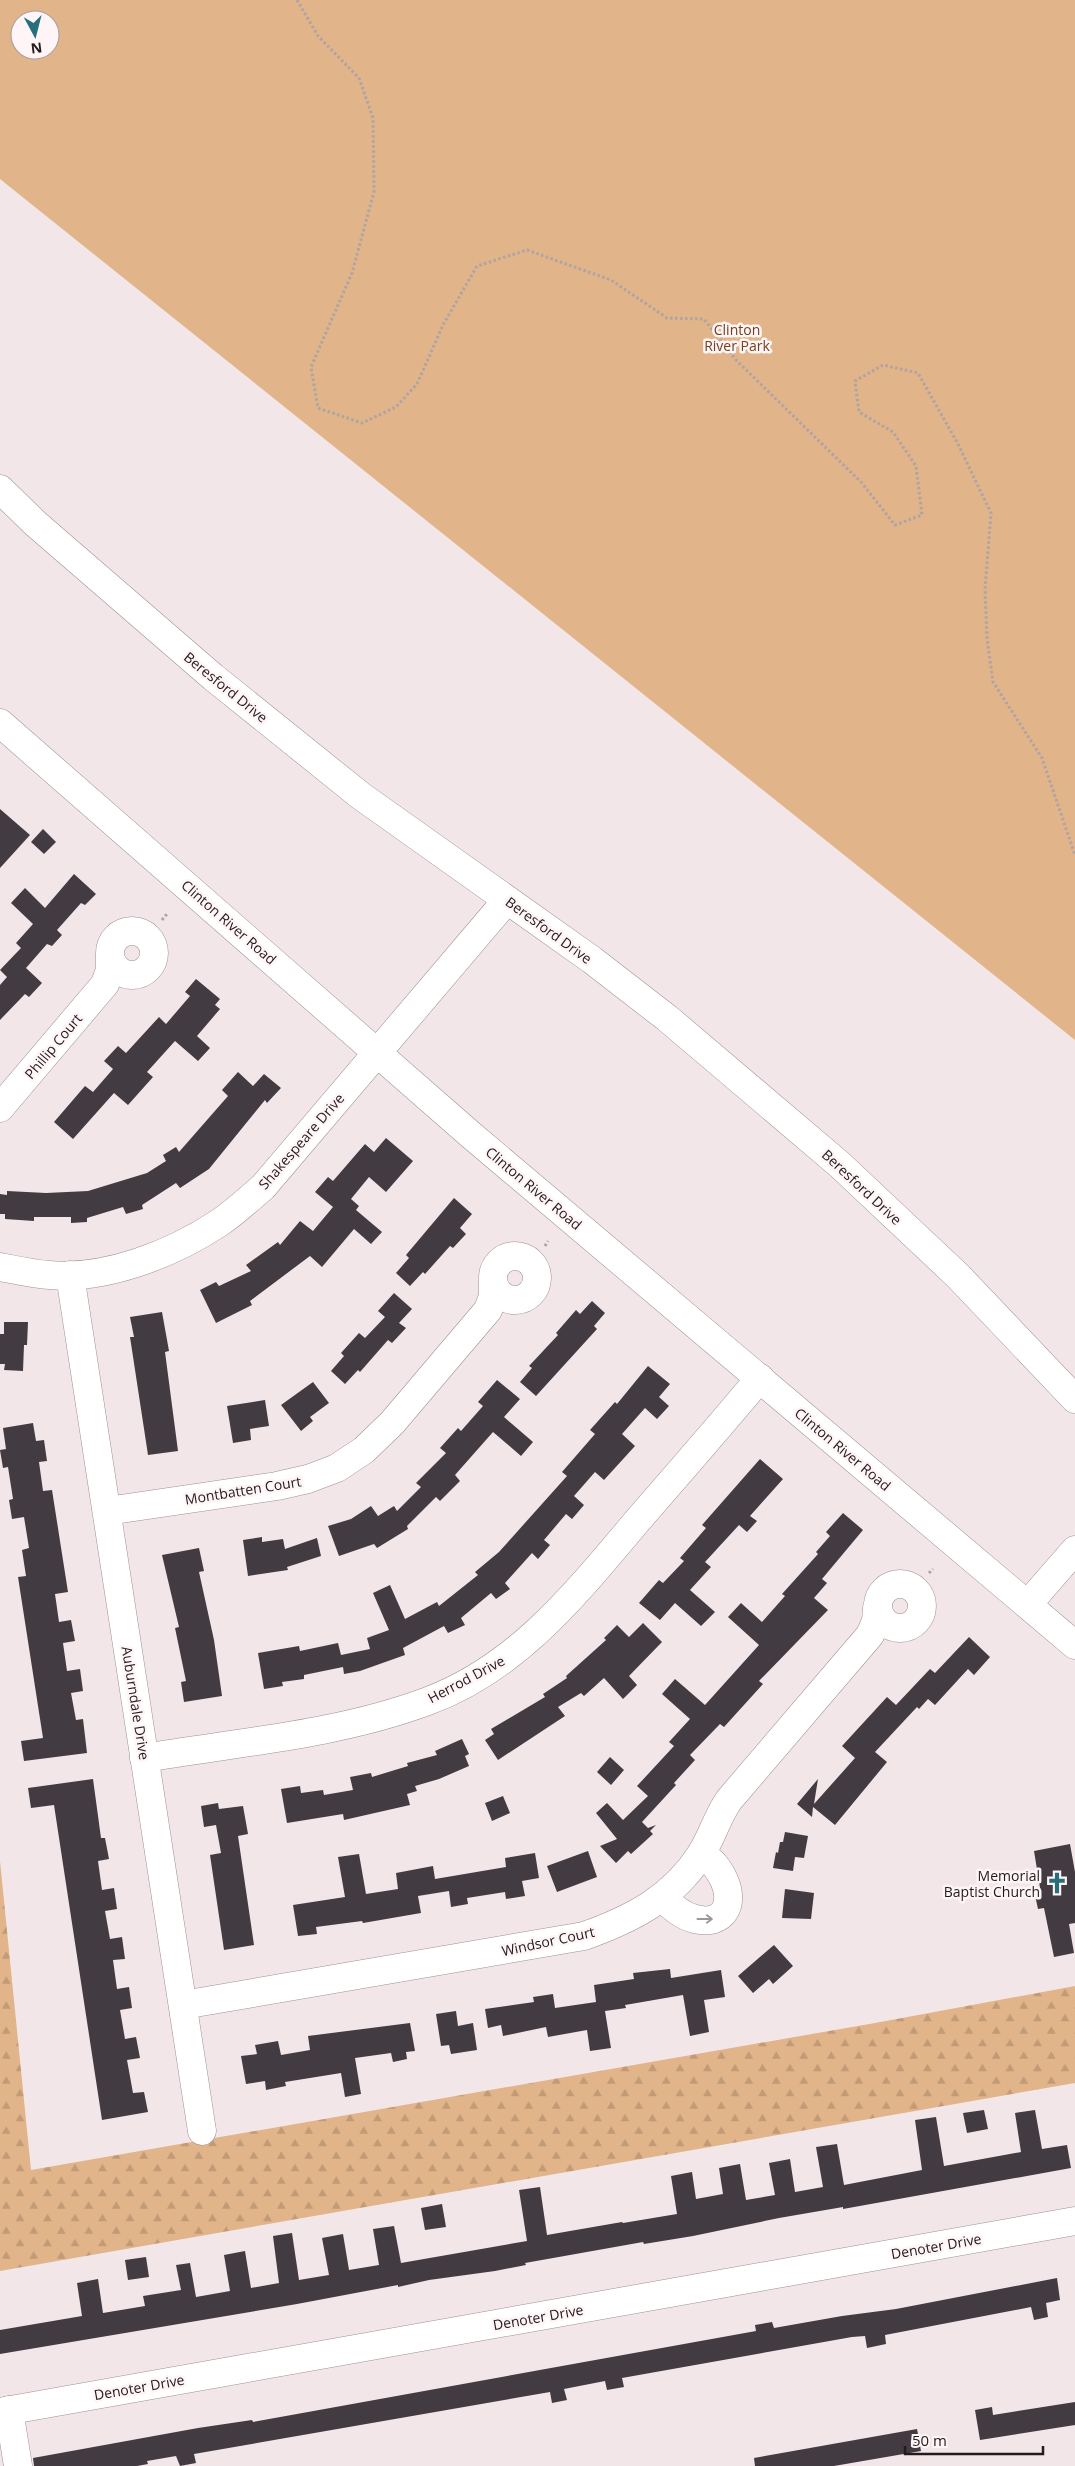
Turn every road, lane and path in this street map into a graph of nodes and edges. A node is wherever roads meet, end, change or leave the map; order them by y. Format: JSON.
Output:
{"nodes":[{"id":1,"x":297,"y":0,"type":"edge"},
{"id":2,"x":0,"y":489,"type":"edge"},
{"id":3,"x":0,"y":723,"type":"edge"},
{"id":4,"x":1075,"y":854,"type":"edge"},
{"id":5,"x":507,"y":900,"type":"junction"},
{"id":6,"x":167,"y":914,"type":"dead end"},
{"id":7,"x":162,"y":920,"type":"dead end"},
{"id":8,"x":110,"y":957,"type":"junction"},
{"id":9,"x":131,"y":975,"type":"junction"},
{"id":10,"x":105,"y":984,"type":"junction"},
{"id":11,"x":377,"y":1052,"type":"junction"},
{"id":12,"x":0,"y":1108,"type":"edge"},
{"id":13,"x":548,"y":1241,"type":"dead end"},
{"id":14,"x":545,"y":1246,"type":"dead end"},
{"id":15,"x":0,"y":1267,"type":"edge"},
{"id":16,"x":70,"y":1275,"type":"junction"},
{"id":17,"x":493,"y":1283,"type":"junction"},
{"id":18,"x":514,"y":1300,"type":"junction"},
{"id":19,"x":488,"y":1310,"type":"junction"},
{"id":20,"x":760,"y":1378,"type":"junction"},
{"id":21,"x":1075,"y":1399,"type":"edge"},
{"id":22,"x":107,"y":1511,"type":"junction"},
{"id":23,"x":1075,"y":1550,"type":"edge"},
{"id":24,"x":933,"y":1569,"type":"dead end"},
{"id":25,"x":929,"y":1573,"type":"dead end"},
{"id":26,"x":1028,"y":1604,"type":"junction"},
{"id":27,"x":877,"y":1608,"type":"junction"},
{"id":28,"x":897,"y":1628,"type":"junction"},
{"id":29,"x":870,"y":1635,"type":"junction"},
{"id":30,"x":1075,"y":1645,"type":"edge"},
{"id":31,"x":144,"y":1758,"type":"junction"},
{"id":32,"x":701,"y":1854,"type":"junction"},
{"id":33,"x":663,"y":1898,"type":"junction"},
{"id":34,"x":183,"y":2005,"type":"junction"},
{"id":35,"x":202,"y":2131,"type":"dead end"},
{"id":36,"x":1075,"y":2221,"type":"edge"},
{"id":37,"x":4,"y":2411,"type":"edge"},
{"id":38,"x":18,"y":2466,"type":"edge"}],
"edges":[{"from":1,"to":4,"type":"path"},
{"from":2,"to":5,"type":"street","name":"Beresford Drive"},
{"from":3,"to":11,"type":"street","name":"Clinton River Road"},
{"from":5,"to":11,"type":"street","name":"Shakespeare Drive"},
{"from":5,"to":21,"type":"street","name":"Beresford Drive"},
{"from":6,"to":7,"type":"path"},
{"from":8,"to":9,"type":"street"},
{"from":8,"to":9,"type":"street","name":"Phillip Court"},
{"from":8,"to":10,"type":"street","name":"Phillip Court"},
{"from":9,"to":10,"type":"street","name":"Phillip Court"},
{"from":10,"to":12,"type":"street","name":"Phillip Court"},
{"from":11,"to":16,"type":"street","name":"Shakespeare Drive"},
{"from":11,"to":20,"type":"street","name":"Clinton River Road"},
{"from":13,"to":14,"type":"path"},
{"from":15,"to":16,"type":"street","name":"Shakespeare Drive"},
{"from":16,"to":22,"type":"street","name":"Auburndale Drive"},
{"from":17,"to":18,"type":"street"},
{"from":17,"to":18,"type":"street","name":"Montbatten Court"},
{"from":17,"to":19,"type":"street","name":"Montbatten Court"},
{"from":18,"to":19,"type":"street","name":"Montbatten Court"},
{"from":19,"to":22,"type":"street","name":"Montbatten Court"},
{"from":20,"to":26,"type":"street","name":"Clinton River Road"},
{"from":20,"to":31,"type":"street","name":"Herrod Drive"},
{"from":22,"to":31,"type":"street","name":"Auburndale Drive"},
{"from":23,"to":26,"type":"street"},
{"from":24,"to":25,"type":"path"},
{"from":26,"to":30,"type":"street","name":"Clinton River Road"},
{"from":27,"to":28,"type":"street"},
{"from":27,"to":28,"type":"street","name":"Windsor Court"},
{"from":27,"to":29,"type":"street","name":"Windsor Court"},
{"from":28,"to":29,"type":"street","name":"Windsor Court"},
{"from":29,"to":32,"type":"street","name":"Windsor Court"},
{"from":31,"to":34,"type":"street","name":"Auburndale Drive"},
{"from":32,"to":33,"type":"street","name":"Windsor Court"},
{"from":33,"to":32,"type":"street","one_way":true},
{"from":33,"to":34,"type":"street","name":"Windsor Court"},
{"from":34,"to":35,"type":"street","name":"Auburndale Drive"},
{"from":36,"to":37,"type":"street","name":"Denoter Drive"},
{"from":37,"to":38,"type":"street"}]}
